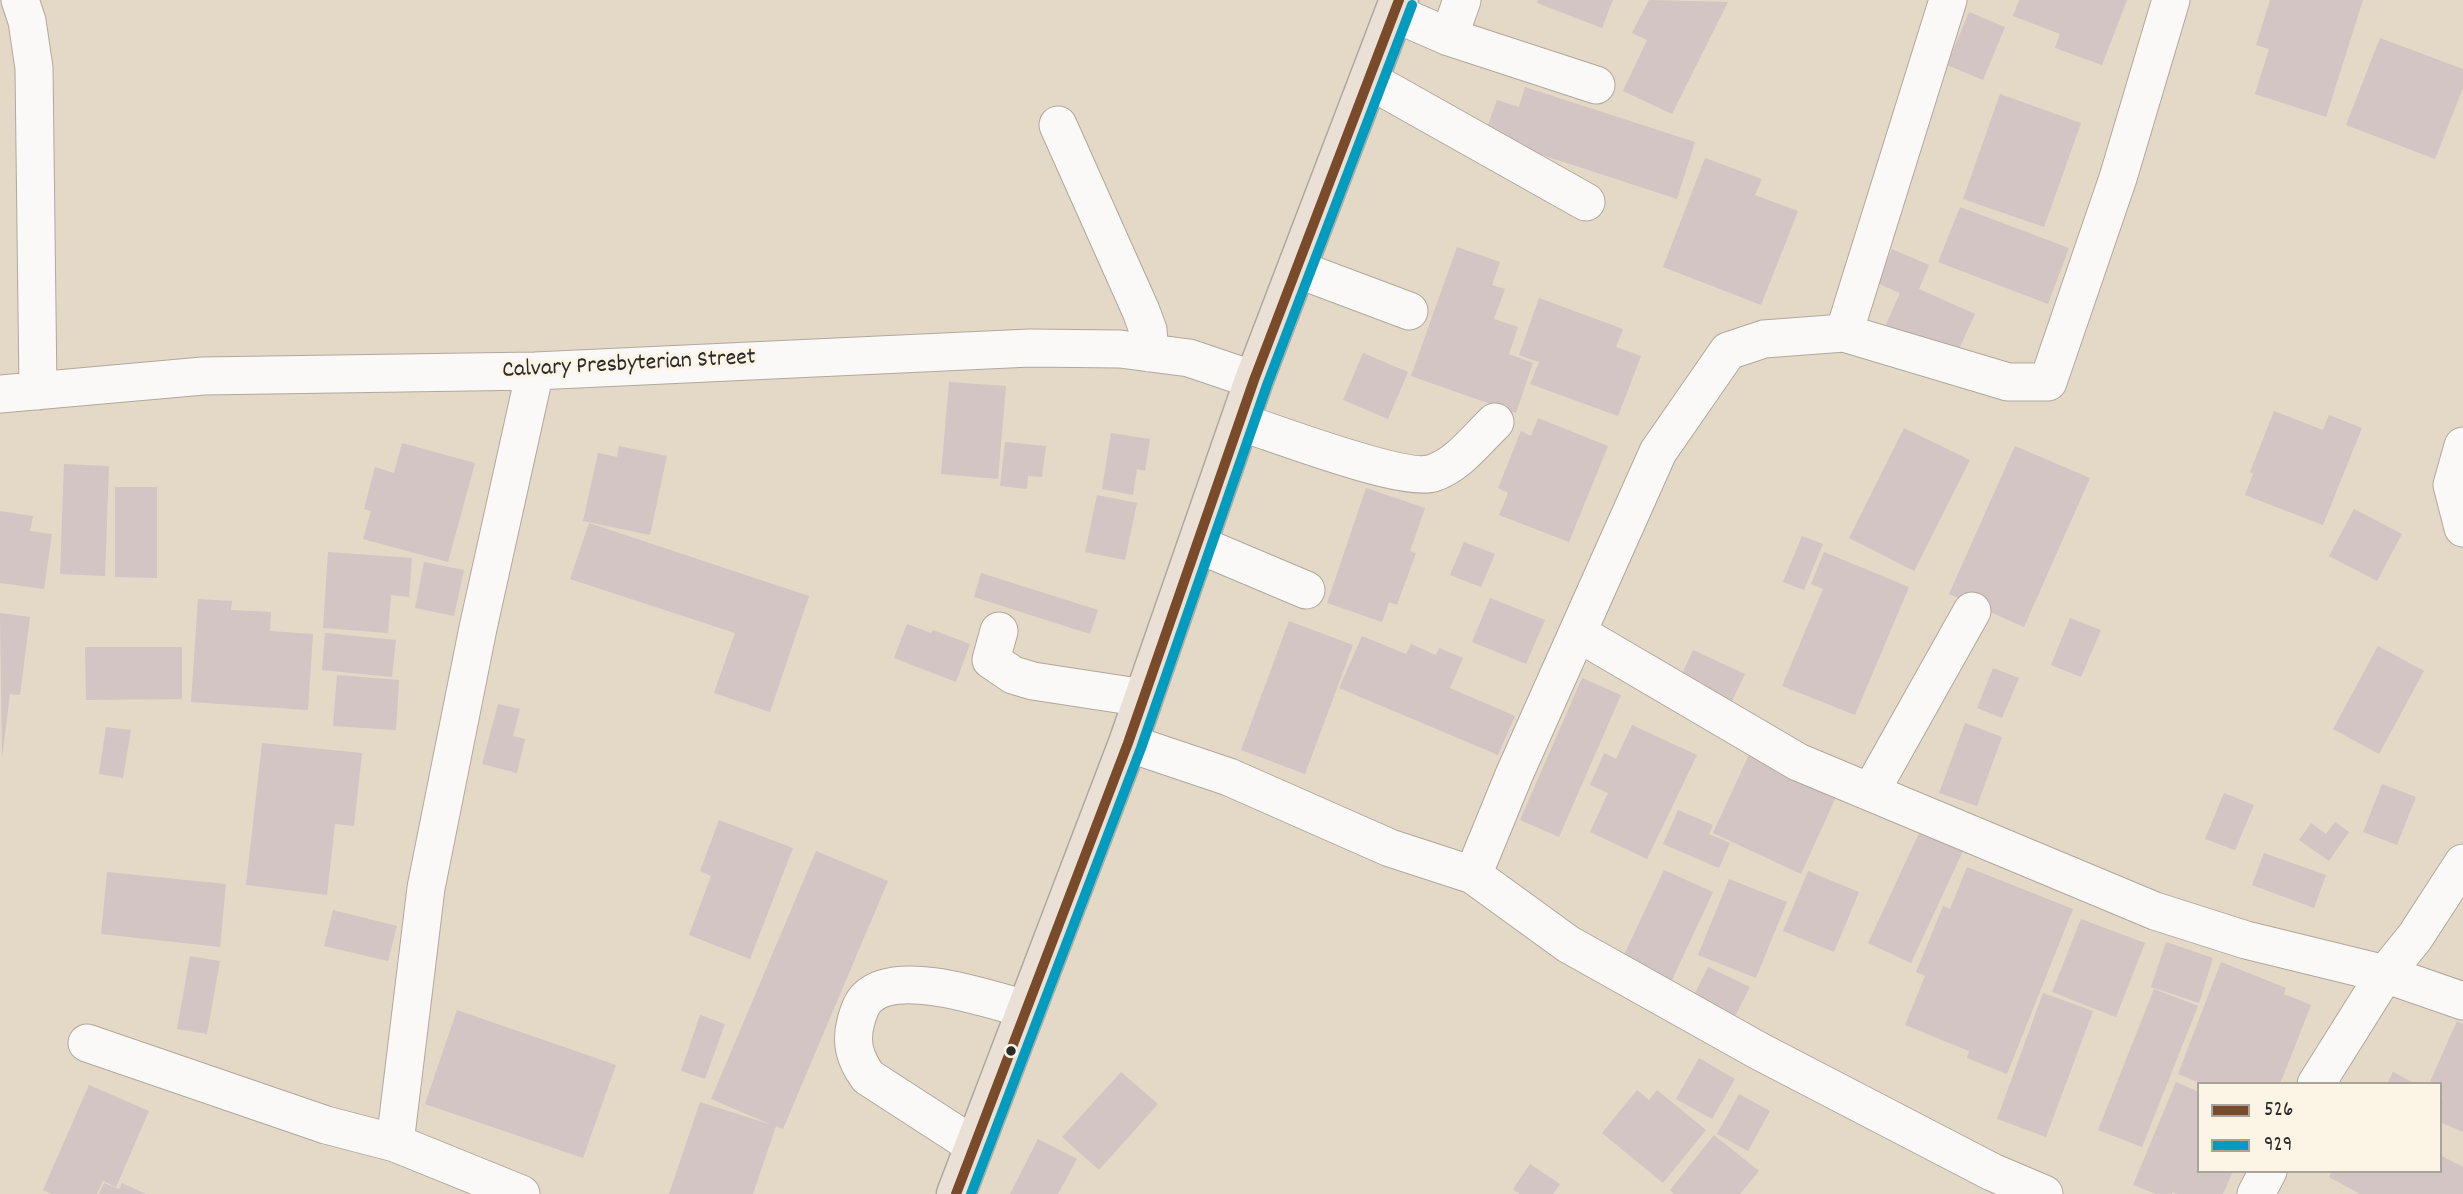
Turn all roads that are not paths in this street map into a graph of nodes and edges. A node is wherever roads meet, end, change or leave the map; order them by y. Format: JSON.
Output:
{"nodes":[{"id":1,"x":20,"y":0,"type":"edge"},
{"id":2,"x":1462,"y":0,"type":"edge"},
{"id":3,"x":1948,"y":0,"type":"edge"},
{"id":4,"x":2171,"y":0,"type":"edge"},
{"id":5,"x":1396,"y":6,"type":"edge"},
{"id":6,"x":1449,"y":37,"type":"junction"},
{"id":7,"x":1369,"y":80,"type":"junction"},
{"id":8,"x":1596,"y":85,"type":"dead end"},
{"id":9,"x":1058,"y":125,"type":"dead end"},
{"id":10,"x":1586,"y":202,"type":"dead end"},
{"id":11,"x":1297,"y":269,"type":"junction"},
{"id":12,"x":1409,"y":311,"type":"dead end"},
{"id":13,"x":1844,"y":333,"type":"junction"},
{"id":14,"x":1150,"y":353,"type":"junction"},
{"id":15,"x":535,"y":371,"type":"junction"},
{"id":16,"x":1254,"y":380,"type":"junction"},
{"id":17,"x":38,"y":391,"type":"junction"},
{"id":18,"x":0,"y":394,"type":"edge"},
{"id":19,"x":1240,"y":422,"type":"junction"},
{"id":20,"x":1495,"y":422,"type":"dead end"},
{"id":21,"x":2463,"y":446,"type":"edge"},
{"id":22,"x":2463,"y":528,"type":"edge"},
{"id":23,"x":1197,"y":544,"type":"junction"},
{"id":24,"x":1306,"y":590,"type":"dead end"},
{"id":25,"x":1972,"y":611,"type":"dead end"},
{"id":26,"x":999,"y":631,"type":"dead end"},
{"id":27,"x":1578,"y":633,"type":"junction"},
{"id":28,"x":1144,"y":698,"type":"junction"},
{"id":29,"x":1128,"y":743,"type":"junction"},
{"id":30,"x":1871,"y":792,"type":"junction"},
{"id":31,"x":2463,"y":863,"type":"edge"},
{"id":32,"x":1473,"y":875,"type":"junction"},
{"id":33,"x":2385,"y":974,"type":"junction"},
{"id":34,"x":2463,"y":1001,"type":"edge"},
{"id":35,"x":1025,"y":1009,"type":"junction"},
{"id":36,"x":87,"y":1043,"type":"dead end"},
{"id":37,"x":2317,"y":1082,"type":"edge"},
{"id":38,"x":395,"y":1143,"type":"junction"},
{"id":39,"x":974,"y":1145,"type":"junction"},
{"id":40,"x":2267,"y":1173,"type":"edge"},
{"id":41,"x":521,"y":1194,"type":"edge"},
{"id":42,"x":956,"y":1194,"type":"edge"},
{"id":43,"x":2044,"y":1194,"type":"edge"},
{"id":44,"x":2256,"y":1194,"type":"edge"}],
"edges":[{"from":1,"to":17,"type":"street"},
{"from":2,"to":6,"type":"street"},
{"from":3,"to":13,"type":"street"},
{"from":4,"to":13,"type":"street"},
{"from":5,"to":6,"type":"street"},
{"from":5,"to":7,"type":"main road"},
{"from":6,"to":8,"type":"street"},
{"from":7,"to":10,"type":"street"},
{"from":7,"to":11,"type":"main road"},
{"from":9,"to":14,"type":"street"},
{"from":11,"to":12,"type":"street"},
{"from":11,"to":16,"type":"main road"},
{"from":13,"to":27,"type":"street"},
{"from":14,"to":15,"type":"street","name":"Calvary Presbyterian Street"},
{"from":14,"to":16,"type":"street","name":"Calvary Presbyterian Street"},
{"from":15,"to":17,"type":"street","name":"Calvary Presbyterian Street"},
{"from":15,"to":38,"type":"street"},
{"from":16,"to":19,"type":"main road"},
{"from":17,"to":18,"type":"street","name":"Calvary Presbyterian Street"},
{"from":19,"to":20,"type":"street"},
{"from":19,"to":23,"type":"main road"},
{"from":21,"to":22,"type":"street"},
{"from":23,"to":24,"type":"street"},
{"from":23,"to":28,"type":"main road"},
{"from":25,"to":30,"type":"street"},
{"from":26,"to":28,"type":"street"},
{"from":27,"to":30,"type":"street"},
{"from":27,"to":32,"type":"street"},
{"from":28,"to":29,"type":"main road"},
{"from":29,"to":32,"type":"street"},
{"from":29,"to":35,"type":"main road"},
{"from":30,"to":33,"type":"street"},
{"from":31,"to":33,"type":"street"},
{"from":32,"to":43,"type":"street"},
{"from":33,"to":34,"type":"street"},
{"from":33,"to":37,"type":"street"},
{"from":35,"to":39,"type":"main road"},
{"from":35,"to":39,"type":"street"},
{"from":36,"to":38,"type":"street"},
{"from":38,"to":41,"type":"street"},
{"from":39,"to":42,"type":"main road"},
{"from":40,"to":44,"type":"street"}]}
